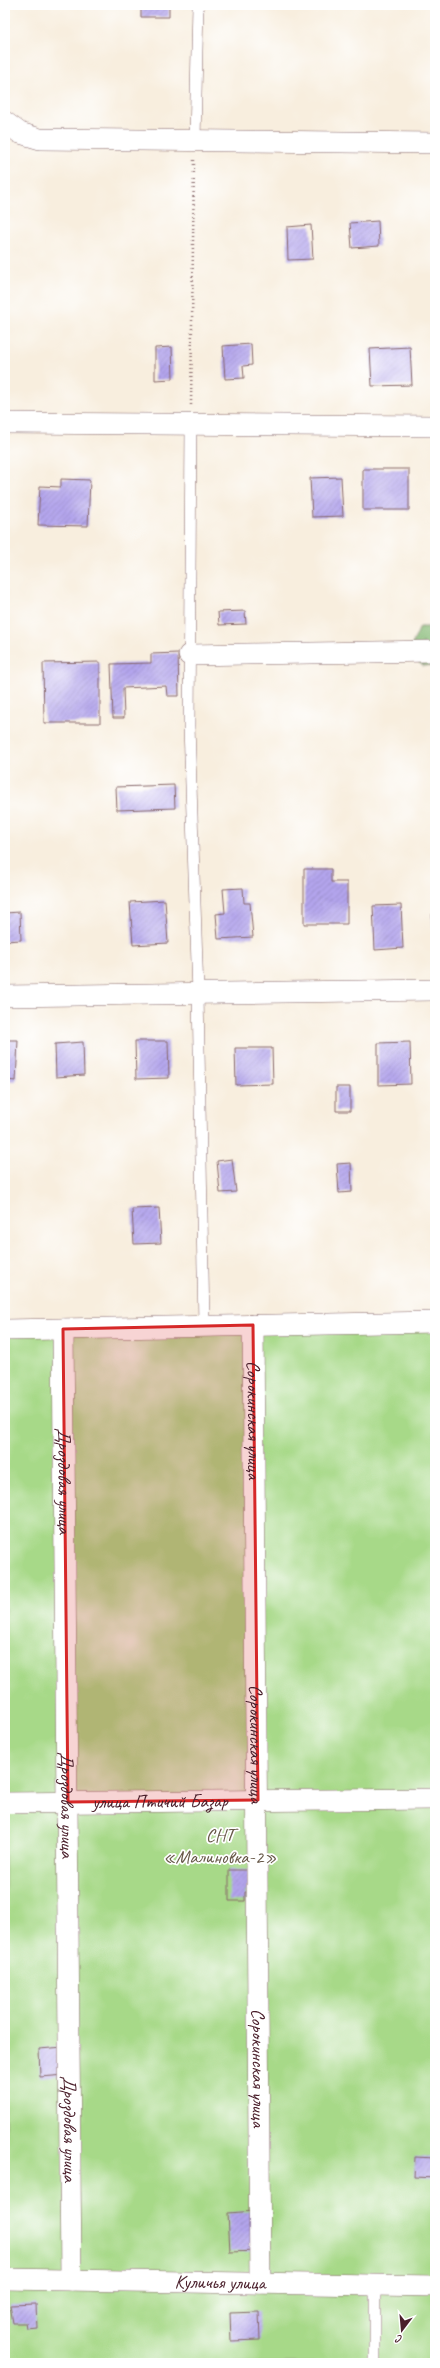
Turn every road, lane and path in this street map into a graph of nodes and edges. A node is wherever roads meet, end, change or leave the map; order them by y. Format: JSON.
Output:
{"nodes":[{"id":1,"x":198,"y":5,"type":"edge"},
{"id":2,"x":5,"y":122,"type":"edge"},
{"id":3,"x":195,"y":140,"type":"junction"},
{"id":4,"x":435,"y":143,"type":"edge"},
{"id":5,"x":5,"y":423,"type":"edge"},
{"id":6,"x":191,"y":425,"type":"junction"},
{"id":7,"x":435,"y":426,"type":"edge"},
{"id":8,"x":435,"y":651,"type":"edge"},
{"id":9,"x":189,"y":655,"type":"junction"},
{"id":10,"x":435,"y":990,"type":"edge"},
{"id":11,"x":198,"y":993,"type":"junction"},
{"id":12,"x":5,"y":996,"type":"edge"},
{"id":13,"x":435,"y":1322,"type":"edge"},
{"id":14,"x":253,"y":1325,"type":"junction"},
{"id":15,"x":204,"y":1326,"type":"junction"},
{"id":16,"x":62,"y":1329,"type":"junction"},
{"id":17,"x":5,"y":1330,"type":"edge"},
{"id":18,"x":435,"y":1799,"type":"edge"},
{"id":19,"x":258,"y":1800,"type":"junction"},
{"id":20,"x":68,"y":1802,"type":"junction"},
{"id":21,"x":5,"y":1803,"type":"edge"},
{"id":22,"x":5,"y":2279,"type":"edge"},
{"id":23,"x":71,"y":2280,"type":"junction"},
{"id":24,"x":260,"y":2284,"type":"junction"},
{"id":25,"x":375,"y":2285,"type":"junction"},
{"id":26,"x":435,"y":2286,"type":"edge"},
{"id":27,"x":375,"y":2363,"type":"edge"}],
"edges":[{"from":1,"to":3,"type":"lane"},
{"from":2,"to":3,"type":"street"},
{"from":3,"to":4,"type":"street"},
{"from":3,"to":6,"type":"path"},
{"from":5,"to":6,"type":"street"},
{"from":6,"to":7,"type":"street"},
{"from":6,"to":9,"type":"lane"},
{"from":8,"to":9,"type":"street"},
{"from":9,"to":11,"type":"lane"},
{"from":10,"to":11,"type":"street"},
{"from":11,"to":12,"type":"street"},
{"from":11,"to":15,"type":"lane"},
{"from":13,"to":14,"type":"street"},
{"from":14,"to":15,"type":"street"},
{"from":14,"to":19,"type":"street","name":"Сорокинская улица"},
{"from":15,"to":16,"type":"street"},
{"from":16,"to":17,"type":"street"},
{"from":16,"to":20,"type":"street","name":"Дроздовая улица"},
{"from":18,"to":19,"type":"street","name":"улица Птичий Базар"},
{"from":19,"to":20,"type":"street","name":"улица Птичий Базар"},
{"from":19,"to":24,"type":"street","name":"Сорокинская улица"},
{"from":20,"to":21,"type":"street","name":"улица Птичий Базар"},
{"from":20,"to":23,"type":"street","name":"Дроздовая улица"},
{"from":22,"to":23,"type":"street","name":"Куличья улица"},
{"from":23,"to":24,"type":"street","name":"Куличья улица"},
{"from":24,"to":25,"type":"street","name":"Куличья улица"},
{"from":25,"to":26,"type":"street","name":"Куличья улица"},
{"from":25,"to":27,"type":"lane"}]}
